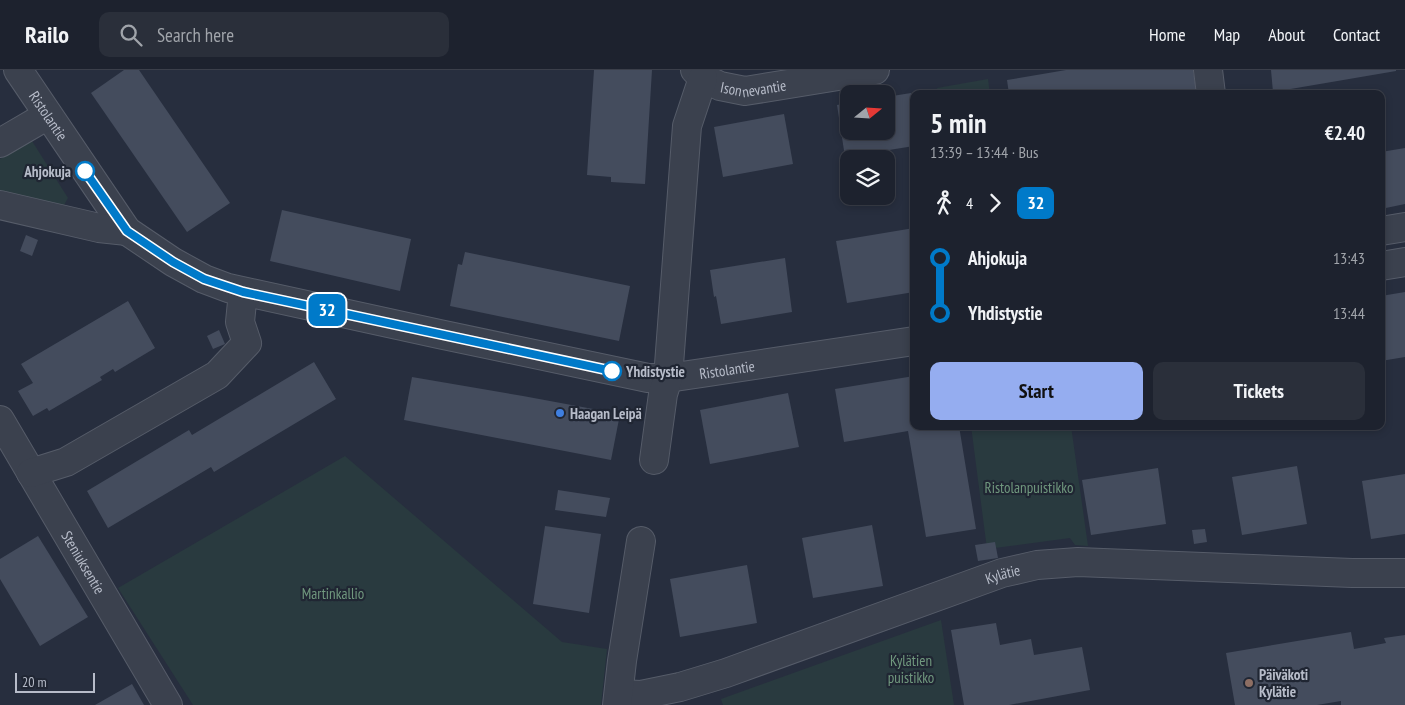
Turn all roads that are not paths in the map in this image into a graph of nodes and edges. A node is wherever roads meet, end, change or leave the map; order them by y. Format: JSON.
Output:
{"nodes":[{"id":1,"x":18,"y":70,"type":"edge"},
{"id":2,"x":875,"y":70,"type":"edge"},
{"id":3,"x":1208,"y":70,"type":"edge"},
{"id":4,"x":699,"y":74,"type":"edge"},
{"id":5,"x":1210,"y":90,"type":"edge"},
{"id":6,"x":48,"y":115,"type":"junction"},
{"id":7,"x":0,"y":143,"type":"edge"},
{"id":8,"x":0,"y":205,"type":"edge"},
{"id":9,"x":1405,"y":227,"type":"edge"},
{"id":10,"x":1385,"y":230,"type":"edge"},
{"id":11,"x":127,"y":231,"type":"junction"},
{"id":12,"x":1405,"y":262,"type":"edge"},
{"id":13,"x":1385,"y":265,"type":"edge"},
{"id":14,"x":243,"y":292,"type":"junction"},
{"id":15,"x":910,"y":342,"type":"edge"},
{"id":16,"x":668,"y":378,"type":"junction"},
{"id":17,"x":0,"y":420,"type":"edge"},
{"id":18,"x":654,"y":460,"type":"dead end"},
{"id":19,"x":31,"y":472,"type":"junction"},
{"id":20,"x":641,"y":541,"type":"dead end"},
{"id":21,"x":1405,"y":573,"type":"edge"},
{"id":22,"x":618,"y":700,"type":"edge"},
{"id":23,"x":168,"y":705,"type":"edge"}],
"edges":[{"from":1,"to":6,"type":"street","name":"Ristolantie"},
{"from":2,"to":4,"type":"street","name":"Isonnevantie"},
{"from":3,"to":5,"type":"street"},
{"from":4,"to":16,"type":"street"},
{"from":6,"to":7,"type":"street"},
{"from":6,"to":11,"type":"street","name":"Ristolantie"},
{"from":8,"to":11,"type":"street"},
{"from":9,"to":10,"type":"street"},
{"from":11,"to":14,"type":"street","name":"Ristolantie"},
{"from":12,"to":13,"type":"street"},
{"from":14,"to":16,"type":"street","name":"Ristolantie"},
{"from":14,"to":19,"type":"street"},
{"from":15,"to":16,"type":"street","name":"Ristolantie"},
{"from":16,"to":18,"type":"street"},
{"from":17,"to":19,"type":"street","name":"Steniuksentie"},
{"from":19,"to":23,"type":"street","name":"Steniuksentie"},
{"from":20,"to":22,"type":"street"},
{"from":21,"to":22,"type":"street","name":"Kylätie"}]}
